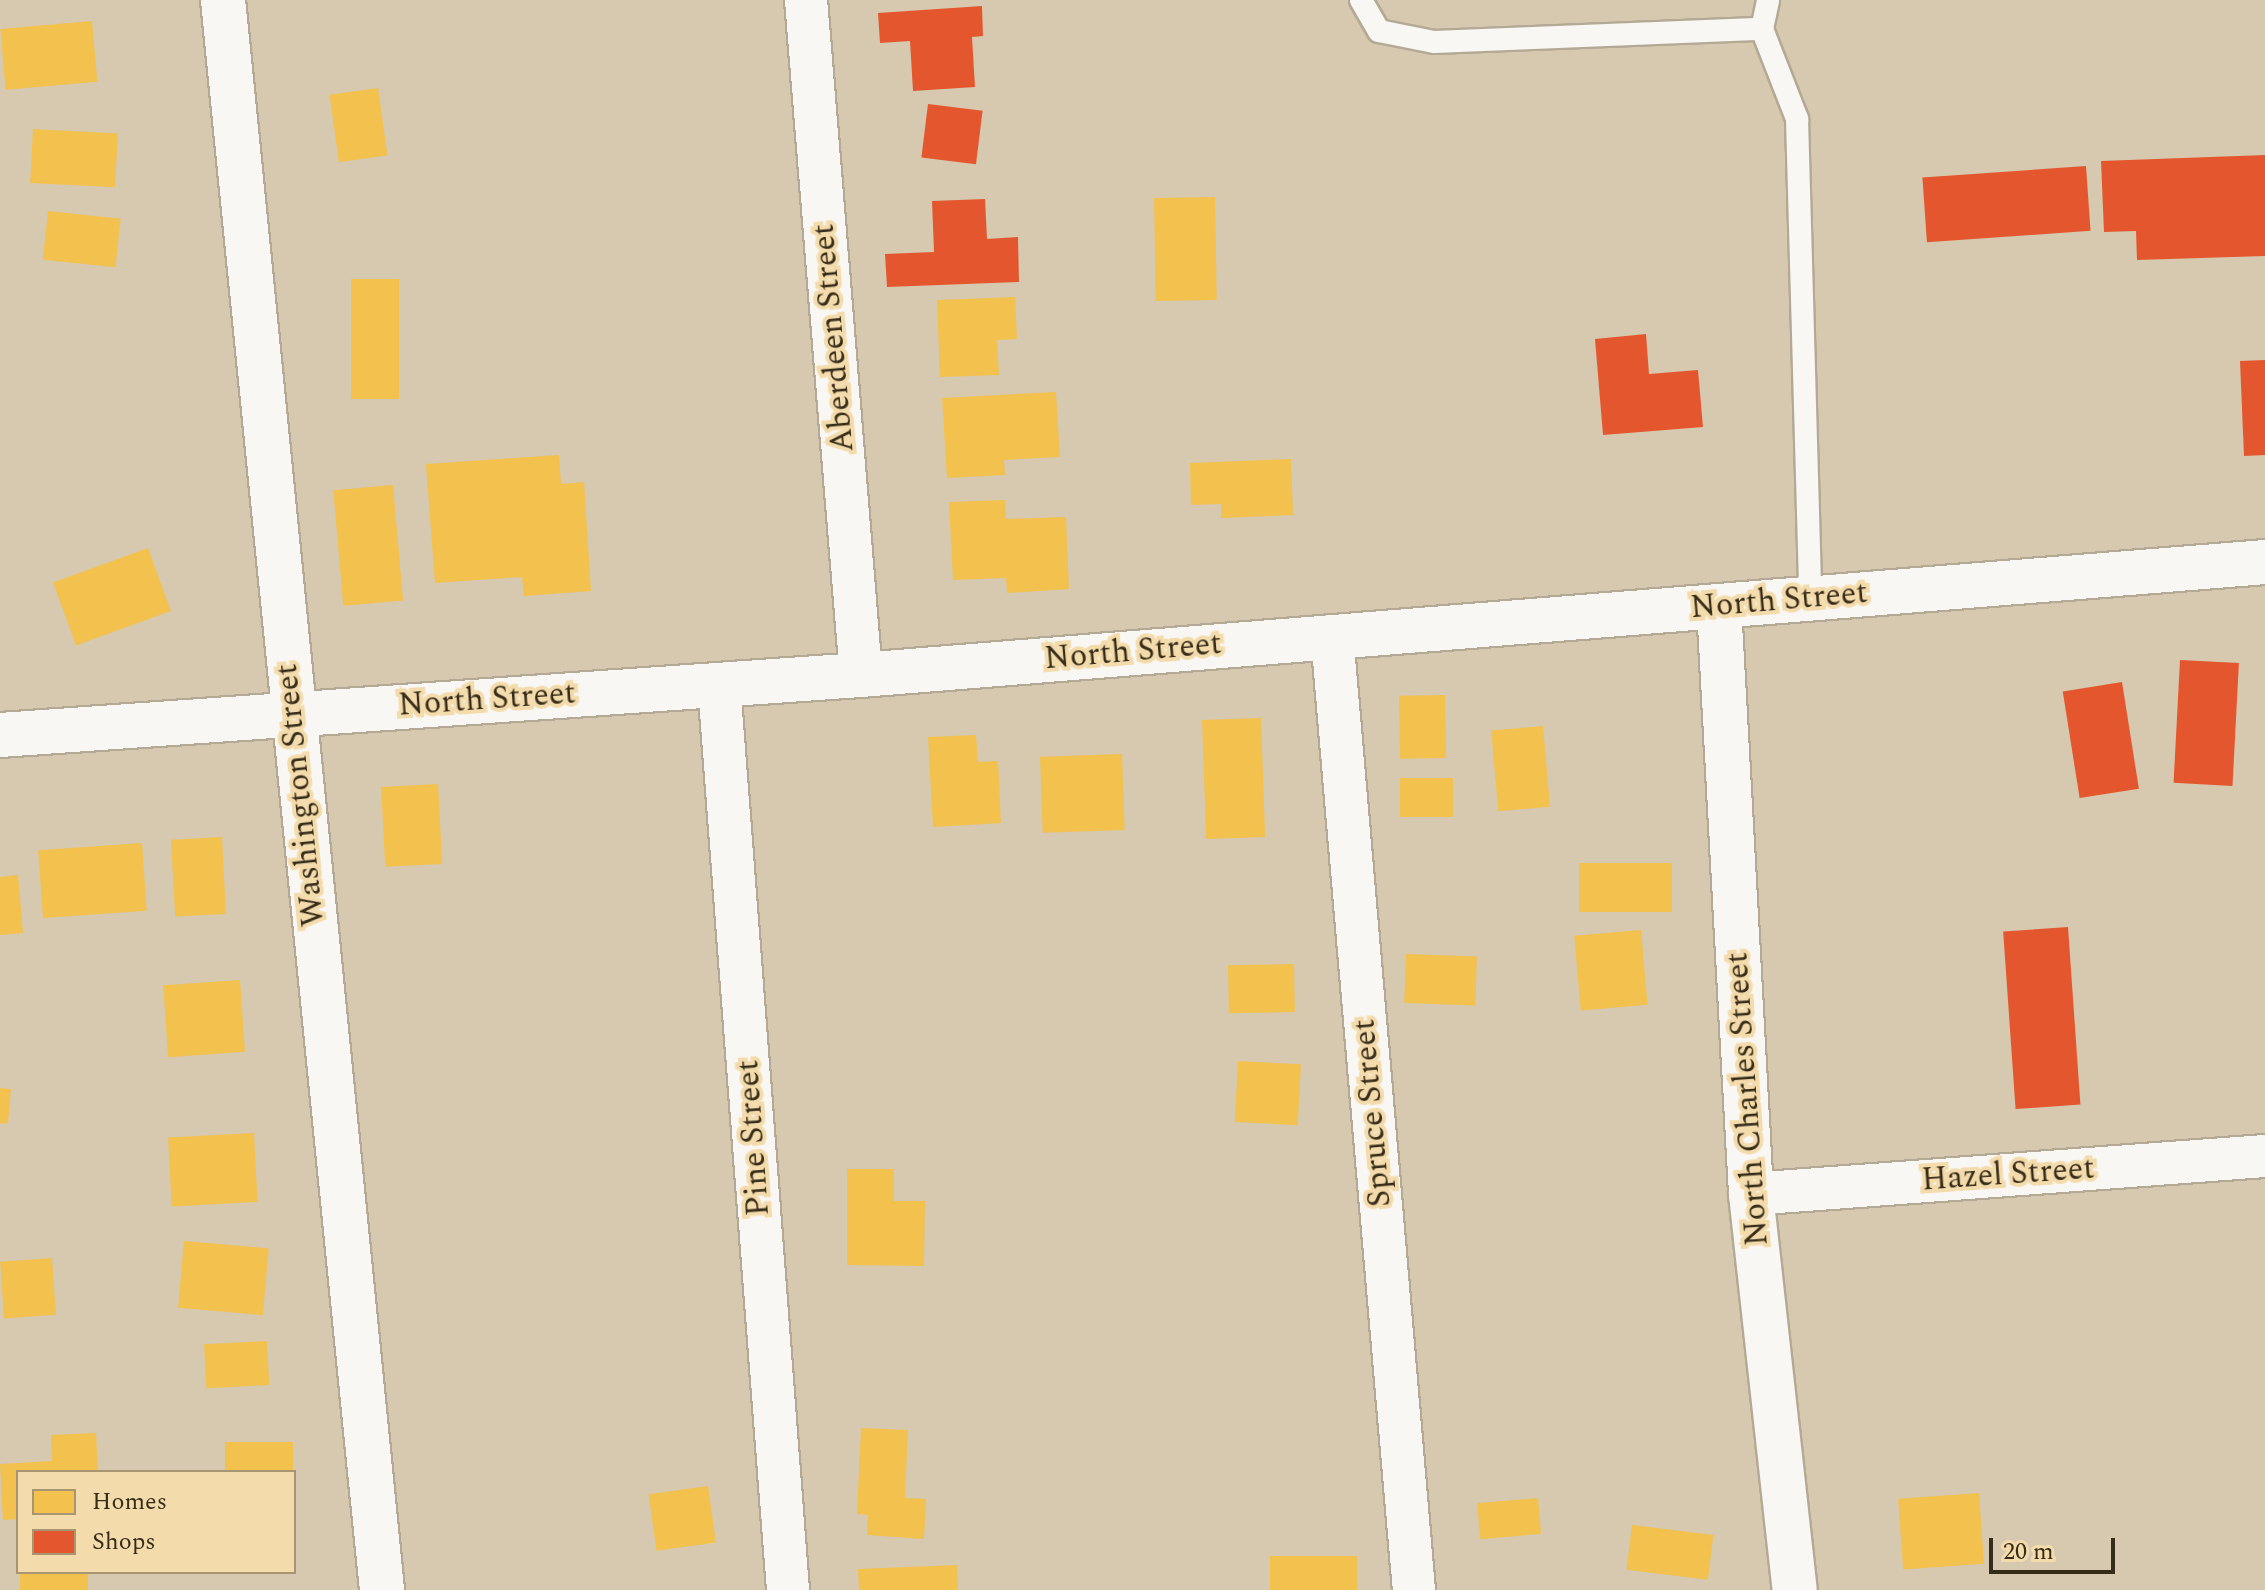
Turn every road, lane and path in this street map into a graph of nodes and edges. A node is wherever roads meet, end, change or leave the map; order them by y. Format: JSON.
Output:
{"nodes":[{"id":1,"x":223,"y":0,"type":"edge"},
{"id":2,"x":806,"y":0,"type":"edge"},
{"id":3,"x":1361,"y":0,"type":"edge"},
{"id":4,"x":1768,"y":0,"type":"edge"},
{"id":5,"x":1762,"y":29,"type":"junction"},
{"id":6,"x":2265,"y":562,"type":"edge"},
{"id":7,"x":1810,"y":599,"type":"junction"},
{"id":8,"x":1719,"y":606,"type":"junction"},
{"id":9,"x":1332,"y":636,"type":"junction"},
{"id":10,"x":861,"y":675,"type":"junction"},
{"id":11,"x":719,"y":685,"type":"junction"},
{"id":12,"x":292,"y":712,"type":"junction"},
{"id":13,"x":0,"y":735,"type":"edge"},
{"id":14,"x":2265,"y":1156,"type":"edge"},
{"id":15,"x":1751,"y":1194,"type":"junction"},
{"id":16,"x":382,"y":1590,"type":"edge"},
{"id":17,"x":788,"y":1590,"type":"edge"},
{"id":18,"x":1414,"y":1590,"type":"edge"},
{"id":19,"x":1795,"y":1590,"type":"edge"}],
"edges":[{"from":1,"to":12,"type":"street","name":"Washington Street"},
{"from":2,"to":10,"type":"street","name":"Aberdeen Street"},
{"from":3,"to":5,"type":"lane"},
{"from":4,"to":5,"type":"lane"},
{"from":5,"to":7,"type":"lane"},
{"from":6,"to":7,"type":"street","name":"North Street"},
{"from":7,"to":8,"type":"street","name":"North Street"},
{"from":8,"to":9,"type":"street","name":"North Street"},
{"from":8,"to":15,"type":"street","name":"North Charles Street"},
{"from":9,"to":10,"type":"street","name":"North Street"},
{"from":9,"to":18,"type":"street","name":"Spruce Street"},
{"from":10,"to":11,"type":"street","name":"North Street"},
{"from":11,"to":12,"type":"street","name":"North Street"},
{"from":11,"to":17,"type":"street","name":"Pine Street"},
{"from":12,"to":13,"type":"street","name":"North Street"},
{"from":12,"to":16,"type":"street","name":"Washington Street"},
{"from":14,"to":15,"type":"street","name":"Hazel Street"},
{"from":15,"to":19,"type":"street","name":"North Charles Street"}]}
